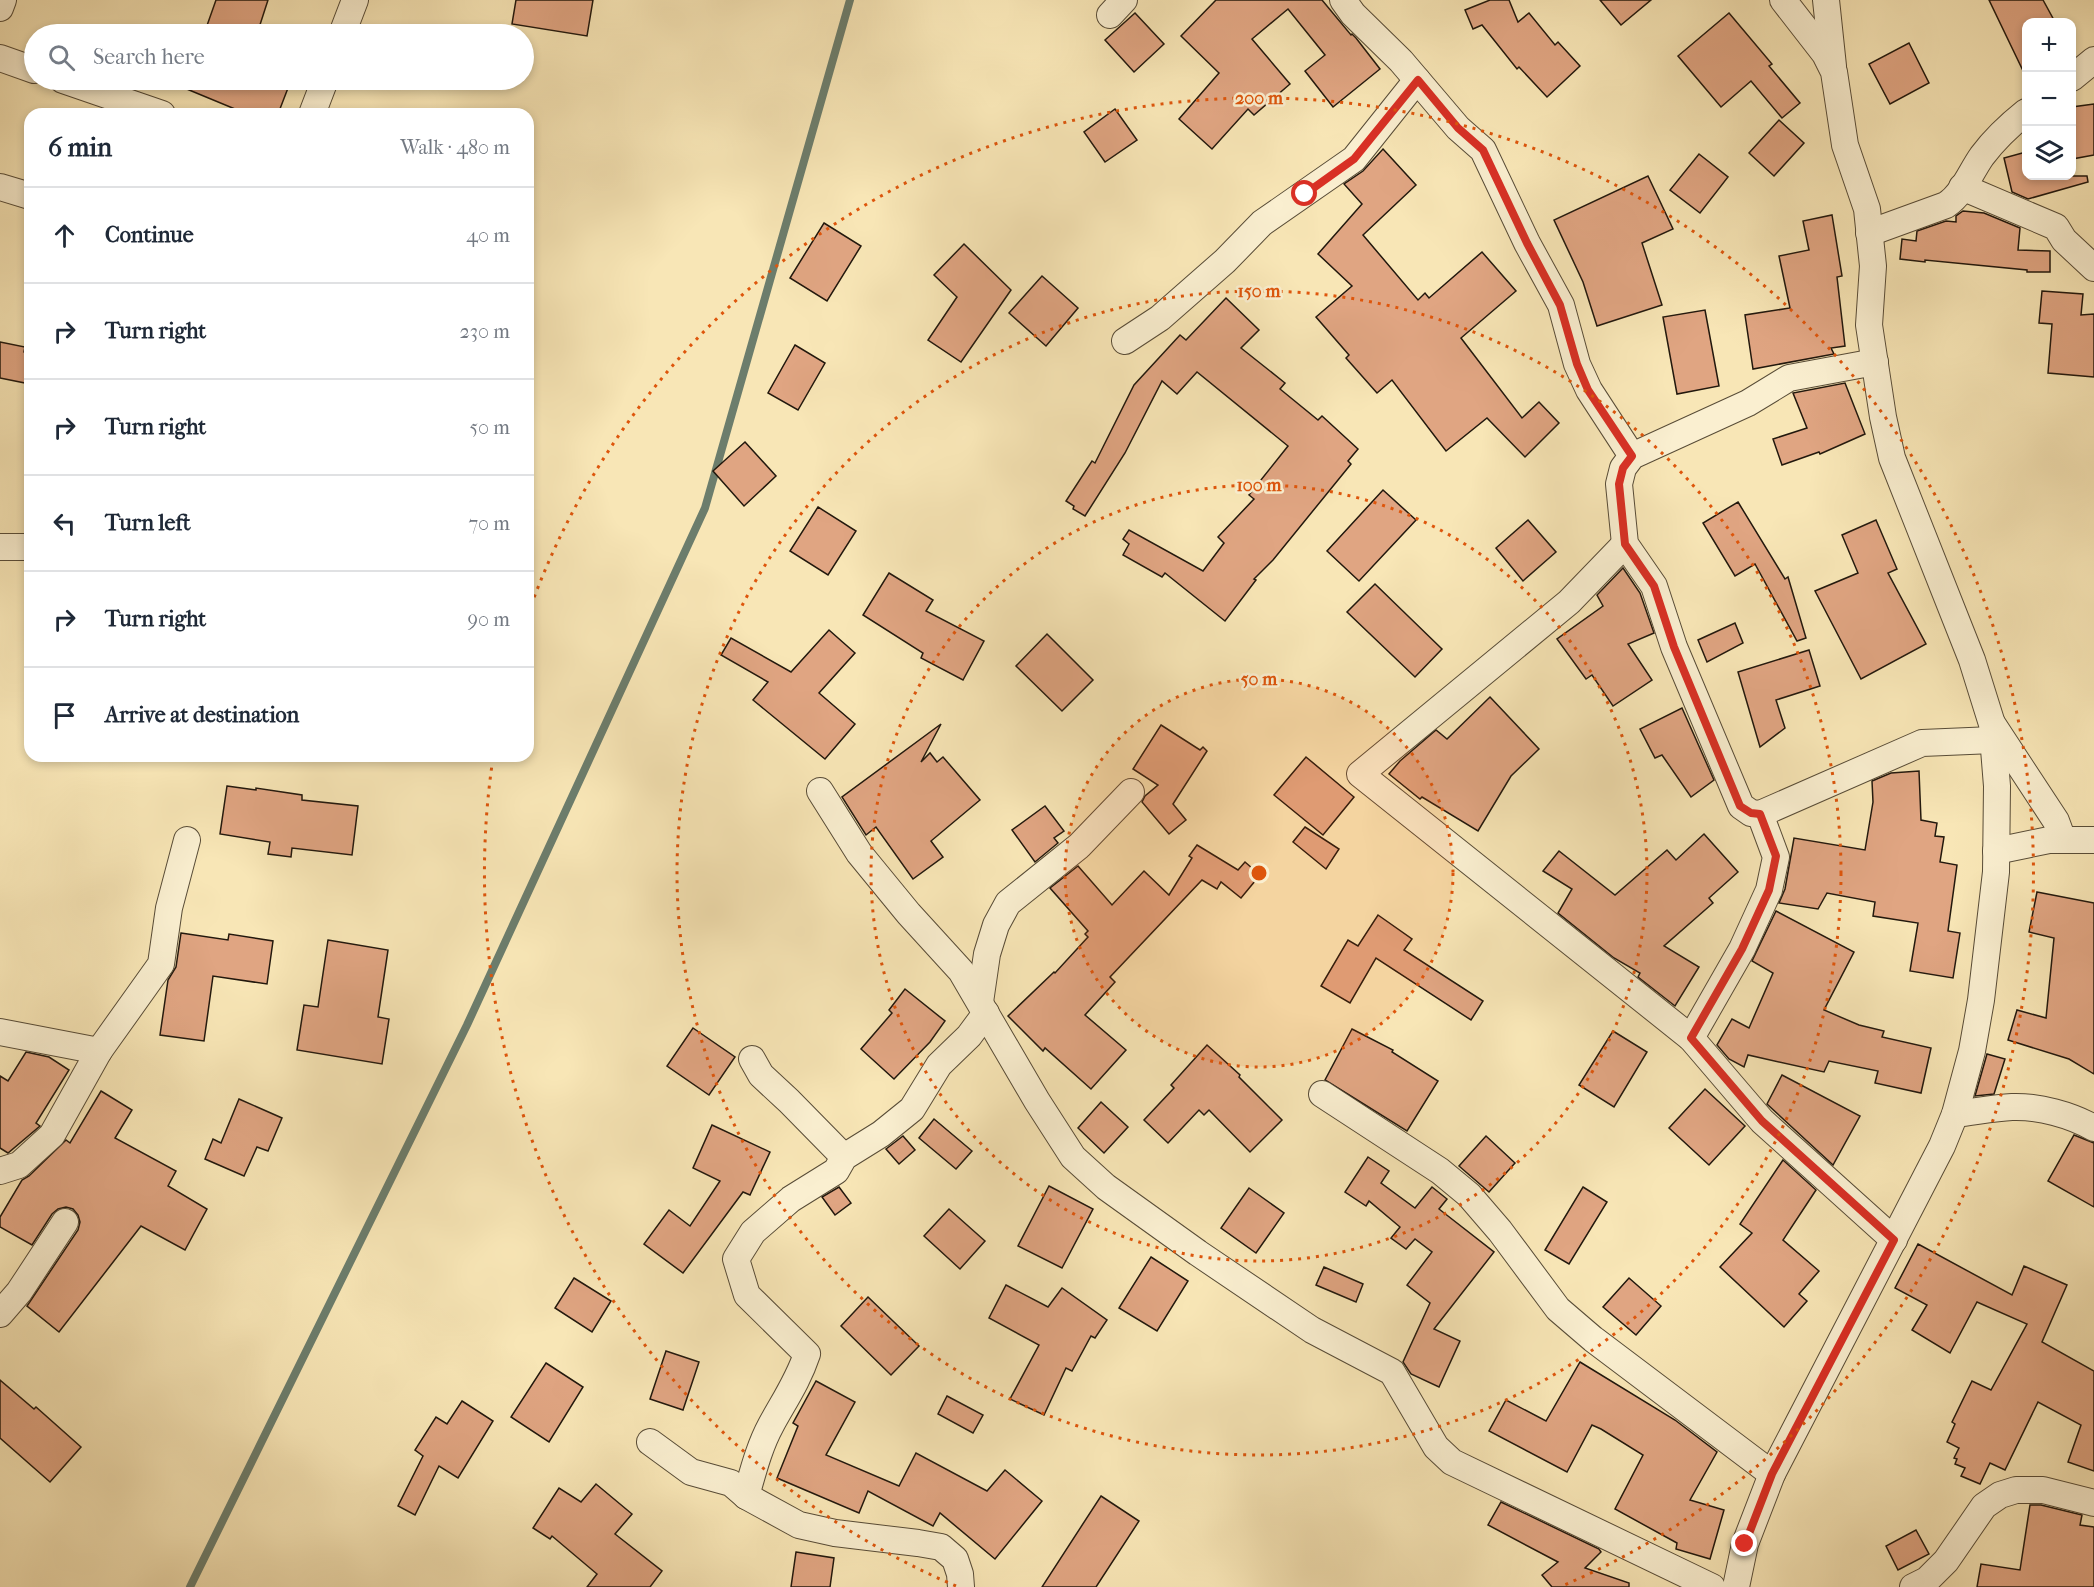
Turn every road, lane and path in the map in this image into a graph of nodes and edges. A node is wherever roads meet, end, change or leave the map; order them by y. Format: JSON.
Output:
{"nodes":[{"id":1,"x":3,"y":0,"type":"edge"},
{"id":2,"x":355,"y":0,"type":"edge"},
{"id":3,"x":1343,"y":0,"type":"edge"},
{"id":4,"x":1782,"y":0,"type":"edge"},
{"id":5,"x":1826,"y":0,"type":"edge"},
{"id":6,"x":0,"y":8,"type":"edge"},
{"id":7,"x":346,"y":24,"type":"edge"},
{"id":8,"x":0,"y":57,"type":"edge"},
{"id":9,"x":2094,"y":60,"type":"edge"},
{"id":10,"x":24,"y":66,"type":"edge"},
{"id":11,"x":1834,"y":72,"type":"junction"},
{"id":12,"x":2076,"y":75,"type":"edge"},
{"id":13,"x":1418,"y":80,"type":"junction"},
{"id":14,"x":92,"y":90,"type":"edge"},
{"id":15,"x":321,"y":90,"type":"edge"},
{"id":16,"x":145,"y":108,"type":"edge"},
{"id":17,"x":314,"y":108,"type":"edge"},
{"id":18,"x":2022,"y":115,"type":"edge"},
{"id":19,"x":0,"y":187,"type":"edge"},
{"id":20,"x":1962,"y":188,"type":"junction"},
{"id":21,"x":24,"y":194,"type":"edge"},
{"id":22,"x":1869,"y":233,"type":"junction"},
{"id":23,"x":2094,"y":268,"type":"edge"},
{"id":24,"x":1125,"y":341,"type":"dead end"},
{"id":25,"x":1875,"y":362,"type":"junction"},
{"id":26,"x":1632,"y":456,"type":"junction"},
{"id":27,"x":1625,"y":544,"type":"junction"},
{"id":28,"x":0,"y":546,"type":"edge"},
{"id":29,"x":24,"y":547,"type":"edge"},
{"id":30,"x":1993,"y":732,"type":"junction"},
{"id":31,"x":820,"y":791,"type":"dead end"},
{"id":32,"x":1131,"y":792,"type":"dead end"},
{"id":33,"x":1760,"y":814,"type":"junction"},
{"id":34,"x":187,"y":840,"type":"dead end"},
{"id":35,"x":2063,"y":840,"type":"junction"},
{"id":36,"x":2094,"y":840,"type":"edge"},
{"id":37,"x":1996,"y":851,"type":"junction"},
{"id":38,"x":983,"y":1008,"type":"junction"},
{"id":39,"x":0,"y":1032,"type":"edge"},
{"id":40,"x":1691,"y":1038,"type":"junction"},
{"id":41,"x":99,"y":1051,"type":"junction"},
{"id":42,"x":752,"y":1059,"type":"dead end"},
{"id":43,"x":1322,"y":1094,"type":"dead end"},
{"id":44,"x":1955,"y":1114,"type":"junction"},
{"id":45,"x":2094,"y":1128,"type":"edge"},
{"id":46,"x":844,"y":1157,"type":"junction"},
{"id":47,"x":0,"y":1171,"type":"edge"},
{"id":48,"x":65,"y":1222,"type":"dead end"},
{"id":49,"x":1894,"y":1240,"type":"junction"},
{"id":50,"x":0,"y":1314,"type":"edge"},
{"id":51,"x":650,"y":1442,"type":"dead end"},
{"id":52,"x":1772,"y":1474,"type":"junction"},
{"id":53,"x":746,"y":1496,"type":"junction"},
{"id":54,"x":2094,"y":1503,"type":"edge"},
{"id":55,"x":961,"y":1587,"type":"edge"},
{"id":56,"x":1712,"y":1587,"type":"edge"},
{"id":57,"x":1736,"y":1587,"type":"edge"},
{"id":58,"x":1913,"y":1587,"type":"edge"}],
"edges":[{"from":1,"to":6,"type":"street"},
{"from":2,"to":7,"type":"street"},
{"from":3,"to":13,"type":"street"},
{"from":4,"to":11,"type":"street"},
{"from":5,"to":11,"type":"street"},
{"from":8,"to":10,"type":"street"},
{"from":9,"to":12,"type":"street"},
{"from":11,"to":22,"type":"street"},
{"from":13,"to":24,"type":"street"},
{"from":13,"to":26,"type":"street"},
{"from":14,"to":16,"type":"street"},
{"from":15,"to":17,"type":"street"},
{"from":18,"to":20,"type":"street"},
{"from":19,"to":21,"type":"street"},
{"from":20,"to":22,"type":"street"},
{"from":20,"to":23,"type":"street"},
{"from":22,"to":25,"type":"street"},
{"from":25,"to":26,"type":"street"},
{"from":25,"to":30,"type":"street"},
{"from":26,"to":27,"type":"street"},
{"from":27,"to":33,"type":"street"},
{"from":27,"to":40,"type":"street"},
{"from":28,"to":29,"type":"street"},
{"from":30,"to":33,"type":"street"},
{"from":30,"to":35,"type":"street"},
{"from":30,"to":37,"type":"street"},
{"from":31,"to":38,"type":"street"},
{"from":32,"to":38,"type":"street"},
{"from":33,"to":40,"type":"street"},
{"from":34,"to":41,"type":"street"},
{"from":35,"to":36,"type":"street"},
{"from":35,"to":37,"type":"street"},
{"from":37,"to":44,"type":"street"},
{"from":38,"to":46,"type":"street"},
{"from":38,"to":56,"type":"street"},
{"from":39,"to":41,"type":"street"},
{"from":40,"to":49,"type":"street"},
{"from":41,"to":47,"type":"street"},
{"from":42,"to":46,"type":"street"},
{"from":43,"to":52,"type":"street"},
{"from":44,"to":45,"type":"street"},
{"from":44,"to":49,"type":"street"},
{"from":46,"to":53,"type":"street"},
{"from":48,"to":50,"type":"street"},
{"from":49,"to":52,"type":"street"},
{"from":51,"to":53,"type":"street"},
{"from":52,"to":57,"type":"street"},
{"from":53,"to":55,"type":"street"},
{"from":54,"to":58,"type":"street"}]}
